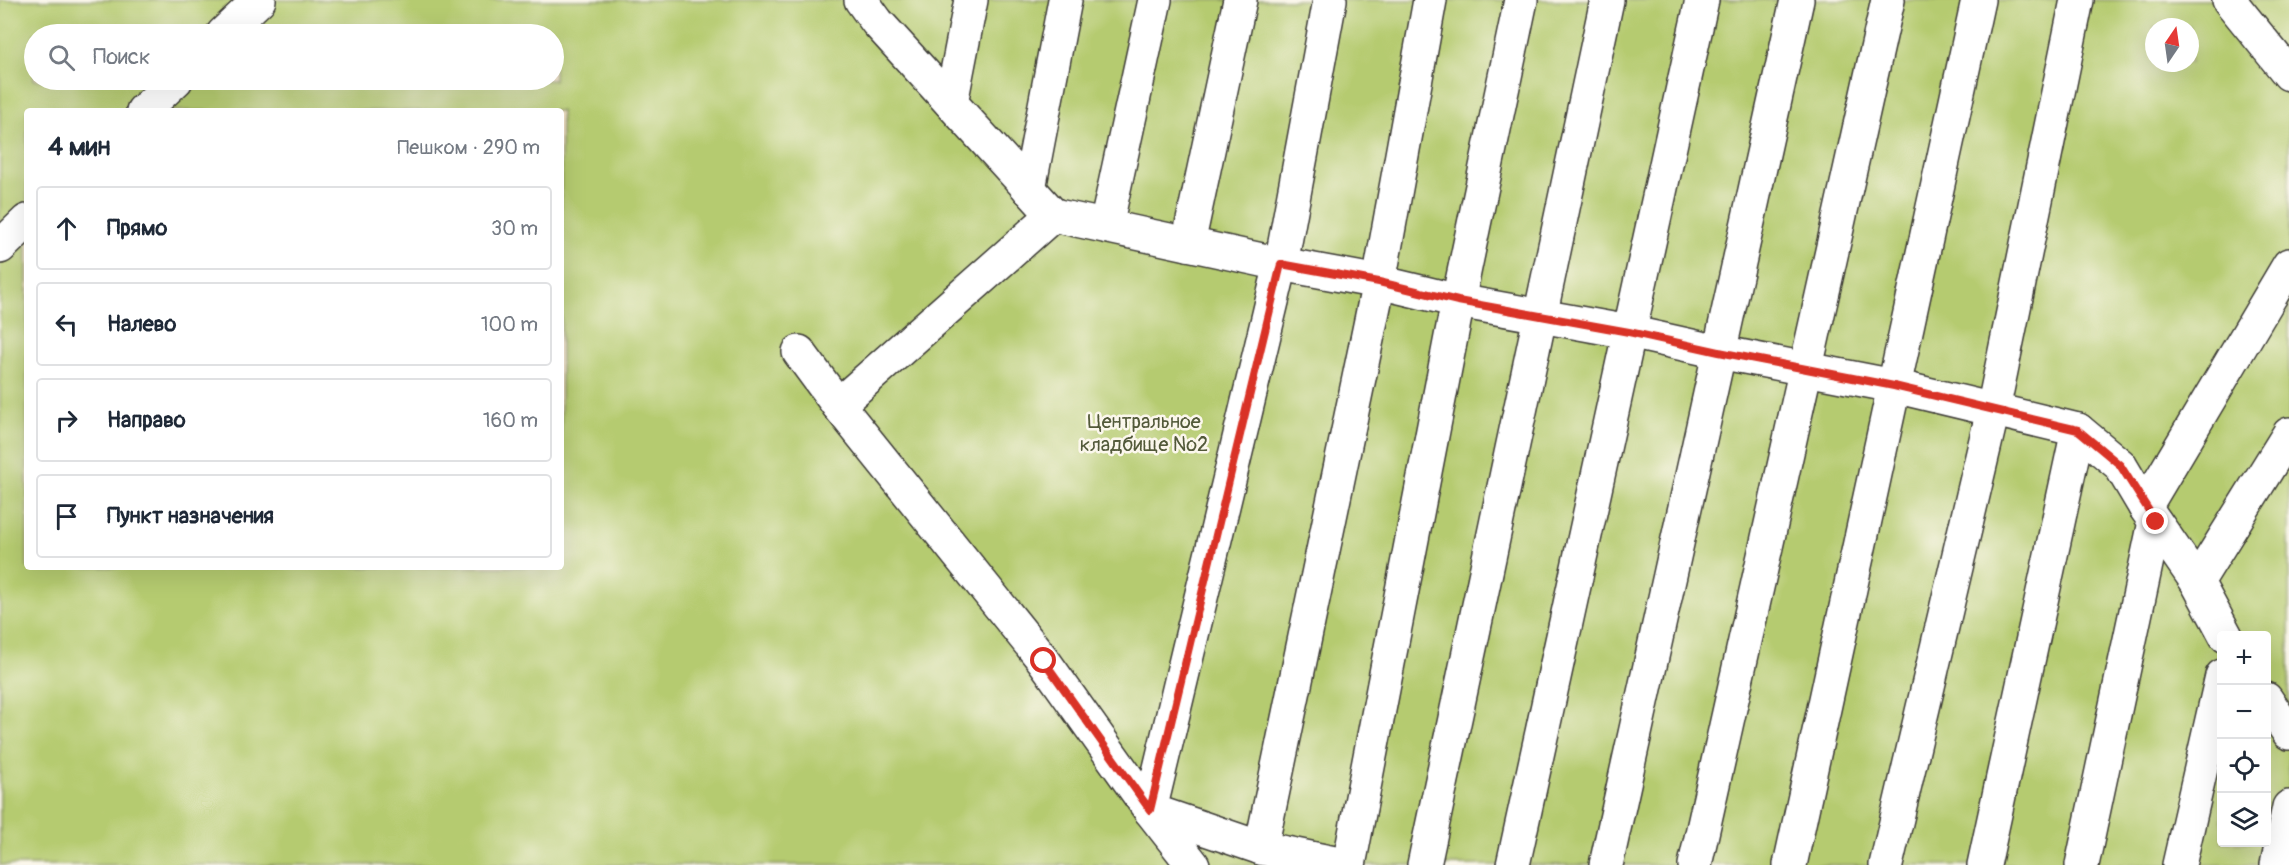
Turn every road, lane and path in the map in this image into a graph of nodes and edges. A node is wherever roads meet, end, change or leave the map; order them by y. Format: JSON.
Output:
{"nodes":[{"id":1,"x":260,"y":0,"type":"edge"},
{"id":2,"x":971,"y":0,"type":"edge"},
{"id":3,"x":1065,"y":0,"type":"edge"},
{"id":4,"x":1155,"y":0,"type":"edge"},
{"id":5,"x":1240,"y":0,"type":"edge"},
{"id":6,"x":1330,"y":0,"type":"edge"},
{"id":7,"x":1430,"y":0,"type":"edge"},
{"id":8,"x":1521,"y":0,"type":"edge"},
{"id":9,"x":1607,"y":0,"type":"edge"},
{"id":10,"x":1702,"y":0,"type":"edge"},
{"id":11,"x":1797,"y":0,"type":"edge"},
{"id":12,"x":1888,"y":0,"type":"edge"},
{"id":13,"x":1978,"y":0,"type":"edge"},
{"id":14,"x":2077,"y":0,"type":"edge"},
{"id":15,"x":2229,"y":0,"type":"edge"},
{"id":16,"x":873,"y":7,"type":"edge"},
{"id":17,"x":234,"y":24,"type":"edge"},
{"id":18,"x":2289,"y":74,"type":"edge"},
{"id":19,"x":165,"y":90,"type":"edge"},
{"id":20,"x":951,"y":103,"type":"junction"},
{"id":21,"x":146,"y":108,"type":"edge"},
{"id":22,"x":1029,"y":189,"type":"junction"},
{"id":23,"x":1053,"y":214,"type":"junction"},
{"id":24,"x":24,"y":224,"type":"edge"},
{"id":25,"x":1106,"y":226,"type":"junction"},
{"id":26,"x":1188,"y":244,"type":"junction"},
{"id":27,"x":0,"y":247,"type":"edge"},
{"id":28,"x":1281,"y":264,"type":"junction"},
{"id":29,"x":2289,"y":265,"type":"edge"},
{"id":30,"x":1379,"y":282,"type":"junction"},
{"id":31,"x":1458,"y":301,"type":"junction"},
{"id":32,"x":1540,"y":315,"type":"junction"},
{"id":33,"x":1629,"y":332,"type":"junction"},
{"id":34,"x":799,"y":352,"type":"dead end"},
{"id":35,"x":1719,"y":352,"type":"junction"},
{"id":36,"x":1806,"y":369,"type":"junction"},
{"id":37,"x":1894,"y":386,"type":"junction"},
{"id":38,"x":838,"y":405,"type":"junction"},
{"id":39,"x":1993,"y":410,"type":"junction"},
{"id":40,"x":2078,"y":430,"type":"junction"},
{"id":41,"x":2289,"y":434,"type":"edge"},
{"id":42,"x":2150,"y":514,"type":"junction"},
{"id":43,"x":2197,"y":582,"type":"junction"},
{"id":44,"x":2223,"y":631,"type":"edge"},
{"id":45,"x":2220,"y":685,"type":"edge"},
{"id":46,"x":2271,"y":706,"type":"edge"},
{"id":47,"x":2289,"y":733,"type":"edge"},
{"id":48,"x":2289,"y":807,"type":"edge"},
{"id":49,"x":1150,"y":810,"type":"junction"},
{"id":50,"x":1261,"y":848,"type":"junction"},
{"id":51,"x":1192,"y":865,"type":"edge"},
{"id":52,"x":1344,"y":865,"type":"edge"},
{"id":53,"x":1349,"y":865,"type":"edge"},
{"id":54,"x":1424,"y":865,"type":"edge"},
{"id":55,"x":1513,"y":865,"type":"edge"},
{"id":56,"x":1605,"y":865,"type":"edge"},
{"id":57,"x":1695,"y":865,"type":"edge"},
{"id":58,"x":1790,"y":865,"type":"edge"},
{"id":59,"x":1886,"y":865,"type":"edge"},
{"id":60,"x":1984,"y":865,"type":"edge"},
{"id":61,"x":2082,"y":865,"type":"edge"},
{"id":62,"x":2179,"y":865,"type":"edge"},
{"id":63,"x":2277,"y":865,"type":"edge"}],
"edges":[{"from":1,"to":17,"type":"lane"},
{"from":2,"to":20,"type":"lane"},
{"from":3,"to":22,"type":"lane"},
{"from":4,"to":25,"type":"lane"},
{"from":5,"to":26,"type":"lane"},
{"from":6,"to":28,"type":"lane"},
{"from":7,"to":30,"type":"lane"},
{"from":8,"to":31,"type":"lane"},
{"from":9,"to":32,"type":"lane"},
{"from":10,"to":33,"type":"lane"},
{"from":11,"to":35,"type":"lane"},
{"from":12,"to":36,"type":"lane"},
{"from":13,"to":37,"type":"lane"},
{"from":14,"to":39,"type":"lane"},
{"from":15,"to":18,"type":"lane"},
{"from":16,"to":20,"type":"lane"},
{"from":19,"to":21,"type":"lane"},
{"from":20,"to":22,"type":"lane"},
{"from":22,"to":23,"type":"lane"},
{"from":23,"to":25,"type":"lane"},
{"from":23,"to":38,"type":"lane"},
{"from":24,"to":27,"type":"lane"},
{"from":25,"to":26,"type":"lane"},
{"from":26,"to":28,"type":"lane"},
{"from":28,"to":30,"type":"lane"},
{"from":28,"to":49,"type":"lane"},
{"from":29,"to":42,"type":"lane"},
{"from":30,"to":31,"type":"lane"},
{"from":30,"to":50,"type":"lane"},
{"from":31,"to":32,"type":"lane"},
{"from":31,"to":53,"type":"lane"},
{"from":32,"to":33,"type":"lane"},
{"from":32,"to":54,"type":"lane"},
{"from":33,"to":35,"type":"lane"},
{"from":33,"to":55,"type":"lane"},
{"from":34,"to":38,"type":"lane"},
{"from":35,"to":36,"type":"lane"},
{"from":35,"to":56,"type":"lane"},
{"from":36,"to":37,"type":"lane"},
{"from":36,"to":57,"type":"lane"},
{"from":37,"to":39,"type":"lane"},
{"from":37,"to":58,"type":"lane"},
{"from":38,"to":49,"type":"lane"},
{"from":39,"to":40,"type":"lane"},
{"from":39,"to":59,"type":"lane"},
{"from":40,"to":42,"type":"lane"},
{"from":40,"to":60,"type":"lane"},
{"from":41,"to":43,"type":"lane"},
{"from":42,"to":43,"type":"lane"},
{"from":42,"to":61,"type":"lane"},
{"from":43,"to":44,"type":"lane"},
{"from":45,"to":62,"type":"lane"},
{"from":46,"to":47,"type":"lane"},
{"from":48,"to":63,"type":"lane"},
{"from":49,"to":50,"type":"lane"},
{"from":49,"to":51,"type":"lane"},
{"from":50,"to":52,"type":"lane"}]}
